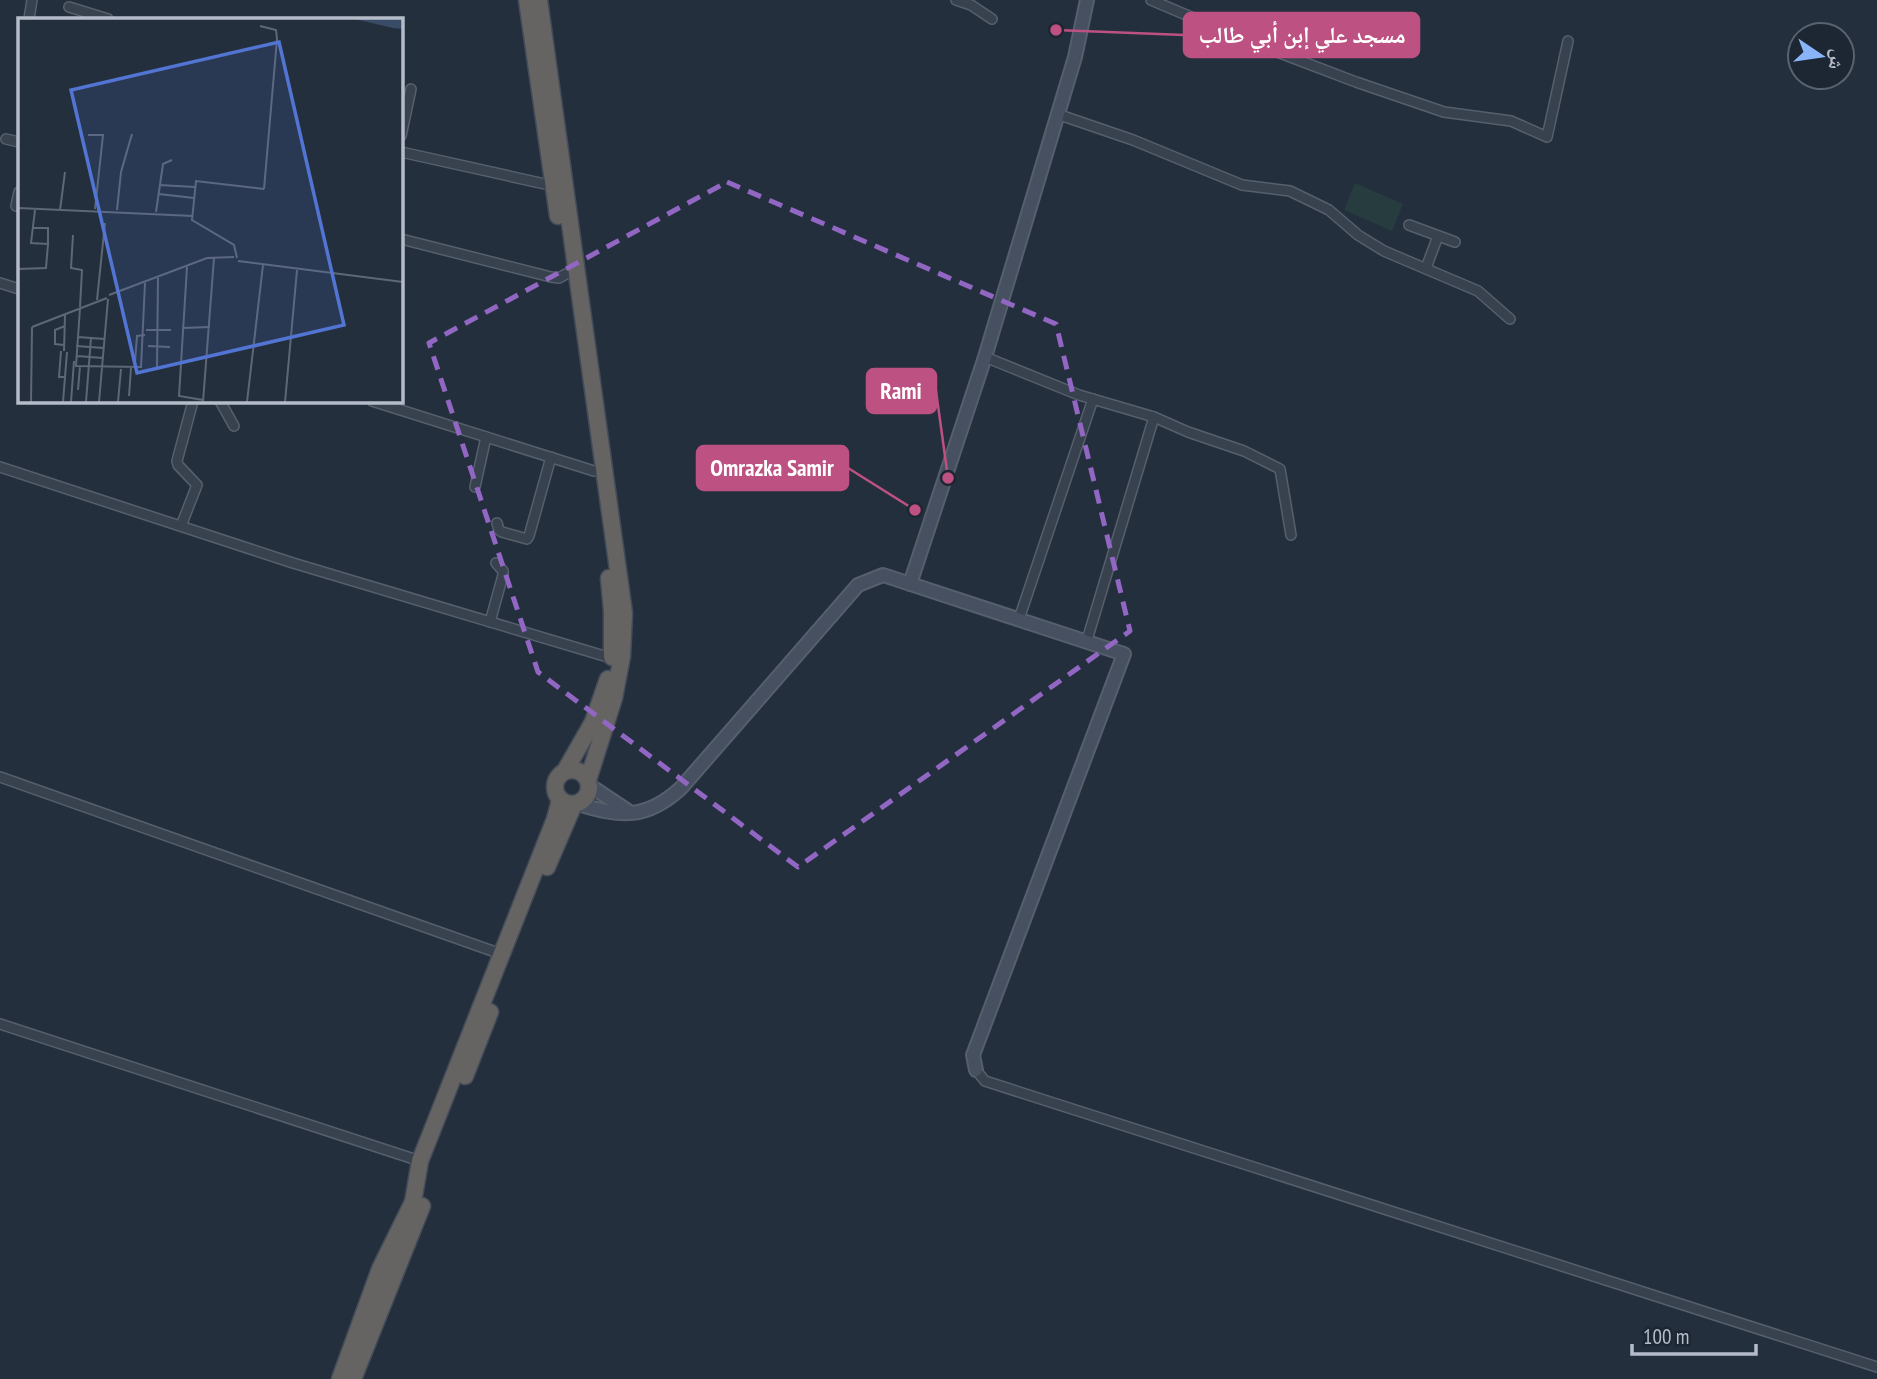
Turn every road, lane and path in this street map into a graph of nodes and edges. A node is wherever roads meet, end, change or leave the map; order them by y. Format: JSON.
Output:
{"nodes":[{"id":1,"x":32,"y":0,"type":"edge"},
{"id":2,"x":527,"y":0,"type":"edge"},
{"id":3,"x":539,"y":0,"type":"edge"},
{"id":4,"x":956,"y":0,"type":"edge"},
{"id":5,"x":1087,"y":0,"type":"edge"},
{"id":6,"x":1151,"y":0,"type":"edge"},
{"id":7,"x":69,"y":7,"type":"dead end"},
{"id":8,"x":29,"y":18,"type":"edge"},
{"id":9,"x":105,"y":18,"type":"edge"},
{"id":10,"x":992,"y":19,"type":"dead end"},
{"id":11,"x":1568,"y":41,"type":"dead end"},
{"id":12,"x":411,"y":89,"type":"dead end"},
{"id":13,"x":1057,"y":114,"type":"junction"},
{"id":14,"x":402,"y":131,"type":"edge"},
{"id":15,"x":6,"y":139,"type":"dead end"},
{"id":16,"x":18,"y":142,"type":"edge"},
{"id":17,"x":402,"y":152,"type":"edge"},
{"id":18,"x":554,"y":186,"type":"junction"},
{"id":19,"x":18,"y":197,"type":"edge"},
{"id":20,"x":16,"y":206,"type":"dead end"},
{"id":21,"x":1409,"y":225,"type":"dead end"},
{"id":22,"x":1438,"y":236,"type":"junction"},
{"id":23,"x":402,"y":239,"type":"edge"},
{"id":24,"x":1455,"y":242,"type":"dead end"},
{"id":25,"x":1426,"y":268,"type":"junction"},
{"id":26,"x":566,"y":274,"type":"junction"},
{"id":27,"x":0,"y":283,"type":"edge"},
{"id":28,"x":18,"y":289,"type":"edge"},
{"id":29,"x":1510,"y":319,"type":"dead end"},
{"id":30,"x":985,"y":357,"type":"junction"},
{"id":31,"x":1093,"y":400,"type":"junction"},
{"id":32,"x":193,"y":402,"type":"edge"},
{"id":33,"x":221,"y":402,"type":"edge"},
{"id":34,"x":375,"y":402,"type":"edge"},
{"id":35,"x":1154,"y":417,"type":"junction"},
{"id":36,"x":234,"y":426,"type":"dead end"},
{"id":37,"x":486,"y":437,"type":"junction"},
{"id":38,"x":551,"y":457,"type":"junction"},
{"id":39,"x":0,"y":467,"type":"edge"},
{"id":40,"x":594,"y":471,"type":"junction"},
{"id":41,"x":475,"y":486,"type":"dead end"},
{"id":42,"x":497,"y":523,"type":"dead end"},
{"id":43,"x":181,"y":526,"type":"junction"},
{"id":44,"x":1291,"y":535,"type":"dead end"},
{"id":45,"x":495,"y":563,"type":"dead end"},
{"id":46,"x":910,"y":584,"type":"junction"},
{"id":47,"x":1019,"y":619,"type":"junction"},
{"id":48,"x":490,"y":622,"type":"junction"},
{"id":49,"x":1087,"y":640,"type":"junction"},
{"id":50,"x":611,"y":657,"type":"junction"},
{"id":51,"x":565,"y":771,"type":"junction"},
{"id":52,"x":0,"y":777,"type":"edge"},
{"id":53,"x":589,"y":783,"type":"junction"},
{"id":54,"x":571,"y":803,"type":"junction"},
{"id":55,"x":629,"y":811,"type":"junction"},
{"id":56,"x":501,"y":954,"type":"junction"},
{"id":57,"x":0,"y":1024,"type":"edge"},
{"id":58,"x":976,"y":1070,"type":"joint"},
{"id":59,"x":420,"y":1161,"type":"junction"},
{"id":60,"x":1877,"y":1367,"type":"edge"},
{"id":61,"x":340,"y":1379,"type":"edge"},
{"id":62,"x":353,"y":1379,"type":"edge"}],
"edges":[{"from":1,"to":8,"type":"street"},
{"from":2,"to":18,"type":"highway"},
{"from":3,"to":53,"type":"highway"},
{"from":4,"to":10,"type":"street"},
{"from":5,"to":13,"type":"main road"},
{"from":6,"to":11,"type":"street"},
{"from":7,"to":9,"type":"street"},
{"from":12,"to":14,"type":"street"},
{"from":13,"to":25,"type":"street"},
{"from":13,"to":30,"type":"main road"},
{"from":15,"to":16,"type":"street"},
{"from":17,"to":18,"type":"street"},
{"from":18,"to":26,"type":"highway"},
{"from":19,"to":20,"type":"street"},
{"from":21,"to":22,"type":"street"},
{"from":22,"to":24,"type":"street"},
{"from":22,"to":25,"type":"street"},
{"from":23,"to":26,"type":"street"},
{"from":25,"to":29,"type":"street"},
{"from":26,"to":40,"type":"highway"},
{"from":27,"to":28,"type":"street"},
{"from":30,"to":31,"type":"street"},
{"from":30,"to":46,"type":"main road"},
{"from":31,"to":35,"type":"street"},
{"from":31,"to":47,"type":"street"},
{"from":32,"to":43,"type":"street"},
{"from":33,"to":36,"type":"street"},
{"from":34,"to":37,"type":"street"},
{"from":35,"to":44,"type":"street"},
{"from":35,"to":49,"type":"street"},
{"from":37,"to":38,"type":"street"},
{"from":37,"to":41,"type":"street"},
{"from":38,"to":40,"type":"street"},
{"from":38,"to":42,"type":"street"},
{"from":39,"to":43,"type":"street"},
{"from":40,"to":50,"type":"highway"},
{"from":43,"to":48,"type":"street"},
{"from":45,"to":48,"type":"street"},
{"from":46,"to":47,"type":"main road"},
{"from":46,"to":55,"type":"main road"},
{"from":47,"to":49,"type":"main road"},
{"from":48,"to":50,"type":"street"},
{"from":49,"to":58,"type":"main road"},
{"from":50,"to":51,"type":"highway"},
{"from":51,"to":53,"type":"highway"},
{"from":51,"to":54,"type":"highway"},
{"from":52,"to":56,"type":"street"},
{"from":53,"to":54,"type":"highway"},
{"from":53,"to":55,"type":"main road"},
{"from":54,"to":55,"type":"main road"},
{"from":54,"to":56,"type":"highway"},
{"from":54,"to":62,"type":"highway"},
{"from":56,"to":59,"type":"highway"},
{"from":57,"to":59,"type":"street"},
{"from":58,"to":60,"type":"street"},
{"from":59,"to":61,"type":"highway"}]}
